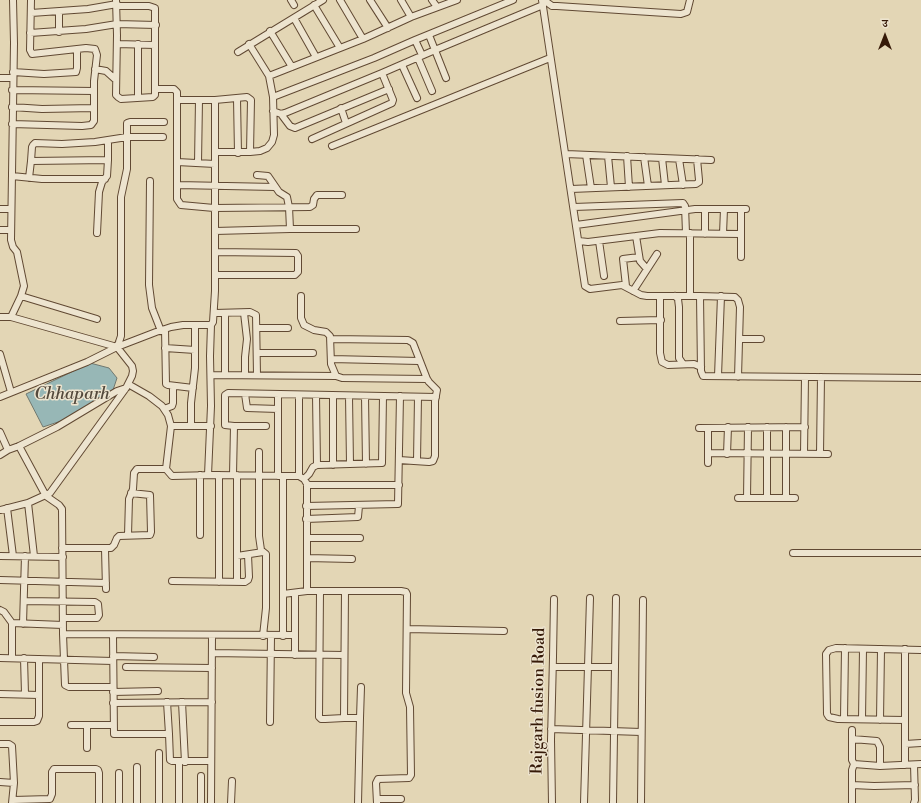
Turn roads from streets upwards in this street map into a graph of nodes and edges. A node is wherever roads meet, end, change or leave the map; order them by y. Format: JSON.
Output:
{"nodes":[{"id":1,"x":12,"y":0,"type":"edge"},
{"id":2,"x":31,"y":0,"type":"edge"},
{"id":3,"x":323,"y":0,"type":"edge"},
{"id":4,"x":340,"y":0,"type":"edge"},
{"id":5,"x":370,"y":0,"type":"edge"},
{"id":6,"x":400,"y":0,"type":"edge"},
{"id":7,"x":432,"y":0,"type":"edge"},
{"id":8,"x":456,"y":0,"type":"edge"},
{"id":9,"x":513,"y":0,"type":"edge"},
{"id":10,"x":565,"y":0,"type":"edge"},
{"id":11,"x":690,"y":0,"type":"edge"},
{"id":12,"x":543,"y":2,"type":"edge"},
{"id":13,"x":117,"y":3,"type":"edge"},
{"id":14,"x":314,"y":5,"type":"junction"},
{"id":15,"x":437,"y":7,"type":"junction"},
{"id":16,"x":566,"y":7,"type":"junction"},
{"id":17,"x":59,"y":12,"type":"junction"},
{"id":18,"x":31,"y":13,"type":"junction"},
{"id":19,"x":411,"y":17,"type":"junction"},
{"id":20,"x":294,"y":18,"type":"junction"},
{"id":21,"x":117,"y":24,"type":"junction"},
{"id":22,"x":156,"y":25,"type":"junction"},
{"id":23,"x":388,"y":28,"type":"junction"},
{"id":24,"x":58,"y":32,"type":"junction"},
{"id":25,"x":270,"y":32,"type":"junction"},
{"id":26,"x":30,"y":33,"type":"junction"},
{"id":27,"x":429,"y":35,"type":"junction"},
{"id":28,"x":363,"y":39,"type":"junction"},
{"id":29,"x":415,"y":40,"type":"junction"},
{"id":30,"x":117,"y":44,"type":"junction"},
{"id":31,"x":138,"y":44,"type":"junction"},
{"id":32,"x":249,"y":44,"type":"junction"},
{"id":33,"x":155,"y":45,"type":"junction"},
{"id":34,"x":340,"y":48,"type":"junction"},
{"id":35,"x":77,"y":49,"type":"junction"},
{"id":36,"x":435,"y":50,"type":"junction"},
{"id":37,"x":238,"y":52,"type":"dead end"},
{"id":38,"x":316,"y":57,"type":"junction"},
{"id":39,"x":420,"y":57,"type":"junction"},
{"id":40,"x":550,"y":58,"type":"junction"},
{"id":41,"x":402,"y":65,"type":"junction"},
{"id":42,"x":292,"y":67,"type":"junction"},
{"id":43,"x":95,"y":69,"type":"junction"},
{"id":44,"x":382,"y":73,"type":"junction"},
{"id":45,"x":13,"y":75,"type":"junction"},
{"id":46,"x":269,"y":76,"type":"junction"},
{"id":47,"x":0,"y":78,"type":"edge"},
{"id":48,"x":446,"y":78,"type":"dead end"},
{"id":49,"x":116,"y":80,"type":"junction"},
{"id":50,"x":155,"y":89,"type":"junction"},
{"id":51,"x":389,"y":89,"type":"junction"},
{"id":52,"x":12,"y":90,"type":"junction"},
{"id":53,"x":94,"y":91,"type":"junction"},
{"id":54,"x":432,"y":91,"type":"dead end"},
{"id":55,"x":273,"y":97,"type":"junction"},
{"id":56,"x":138,"y":98,"type":"junction"},
{"id":57,"x":417,"y":98,"type":"dead end"},
{"id":58,"x":237,"y":99,"type":"junction"},
{"id":59,"x":178,"y":100,"type":"junction"},
{"id":60,"x":199,"y":100,"type":"junction"},
{"id":61,"x":215,"y":100,"type":"junction"},
{"id":62,"x":12,"y":107,"type":"junction"},
{"id":63,"x":93,"y":108,"type":"junction"},
{"id":64,"x":341,"y":108,"type":"junction"},
{"id":65,"x":273,"y":111,"type":"junction"},
{"id":66,"x":281,"y":114,"type":"junction"},
{"id":67,"x":164,"y":122,"type":"dead end"},
{"id":68,"x":346,"y":123,"type":"junction"},
{"id":69,"x":12,"y":124,"type":"junction"},
{"id":70,"x":127,"y":137,"type":"junction"},
{"id":71,"x":163,"y":138,"type":"dead end"},
{"id":72,"x":312,"y":139,"type":"dead end"},
{"id":73,"x":108,"y":140,"type":"junction"},
{"id":74,"x":332,"y":146,"type":"dead end"},
{"id":75,"x":215,"y":152,"type":"junction"},
{"id":76,"x":250,"y":152,"type":"junction"},
{"id":77,"x":238,"y":153,"type":"junction"},
{"id":78,"x":566,"y":154,"type":"junction"},
{"id":79,"x":586,"y":155,"type":"junction"},
{"id":80,"x":608,"y":156,"type":"junction"},
{"id":81,"x":627,"y":156,"type":"junction"},
{"id":82,"x":644,"y":157,"type":"junction"},
{"id":83,"x":662,"y":158,"type":"junction"},
{"id":84,"x":679,"y":159,"type":"junction"},
{"id":85,"x":697,"y":159,"type":"junction"},
{"id":86,"x":108,"y":160,"type":"junction"},
{"id":87,"x":711,"y":160,"type":"dead end"},
{"id":88,"x":31,"y":161,"type":"junction"},
{"id":89,"x":177,"y":162,"type":"junction"},
{"id":90,"x":198,"y":163,"type":"junction"},
{"id":91,"x":215,"y":164,"type":"junction"},
{"id":92,"x":257,"y":175,"type":"dead end"},
{"id":93,"x":12,"y":176,"type":"junction"},
{"id":94,"x":29,"y":178,"type":"junction"},
{"id":95,"x":105,"y":179,"type":"junction"},
{"id":96,"x":150,"y":181,"type":"dead end"},
{"id":97,"x":177,"y":185,"type":"junction"},
{"id":98,"x":666,"y":185,"type":"junction"},
{"id":99,"x":683,"y":185,"type":"junction"},
{"id":100,"x":214,"y":186,"type":"junction"},
{"id":101,"x":648,"y":186,"type":"junction"},
{"id":102,"x":275,"y":187,"type":"junction"},
{"id":103,"x":629,"y":187,"type":"junction"},
{"id":104,"x":591,"y":188,"type":"junction"},
{"id":105,"x":611,"y":188,"type":"junction"},
{"id":106,"x":571,"y":189,"type":"junction"},
{"id":107,"x":342,"y":195,"type":"dead end"},
{"id":108,"x":574,"y":207,"type":"junction"},
{"id":109,"x":214,"y":208,"type":"junction"},
{"id":110,"x":289,"y":208,"type":"junction"},
{"id":111,"x":0,"y":209,"type":"edge"},
{"id":112,"x":11,"y":209,"type":"junction"},
{"id":113,"x":705,"y":209,"type":"junction"},
{"id":114,"x":724,"y":209,"type":"junction"},
{"id":115,"x":686,"y":210,"type":"junction"},
{"id":116,"x":576,"y":225,"type":"junction"},
{"id":117,"x":290,"y":229,"type":"junction"},
{"id":118,"x":356,"y":229,"type":"dead end"},
{"id":119,"x":0,"y":230,"type":"edge"},
{"id":120,"x":11,"y":230,"type":"junction"},
{"id":121,"x":215,"y":231,"type":"junction"},
{"id":122,"x":97,"y":233,"type":"dead end"},
{"id":123,"x":688,"y":233,"type":"junction"},
{"id":124,"x":705,"y":234,"type":"junction"},
{"id":125,"x":723,"y":234,"type":"junction"},
{"id":126,"x":741,"y":234,"type":"junction"},
{"id":127,"x":636,"y":236,"type":"junction"},
{"id":128,"x":579,"y":241,"type":"junction"},
{"id":129,"x":599,"y":241,"type":"junction"},
{"id":130,"x":215,"y":252,"type":"junction"},
{"id":131,"x":657,"y":254,"type":"dead end"},
{"id":132,"x":639,"y":257,"type":"junction"},
{"id":133,"x":741,"y":257,"type":"dead end"},
{"id":134,"x":647,"y":269,"type":"junction"},
{"id":135,"x":215,"y":275,"type":"junction"},
{"id":136,"x":604,"y":276,"type":"dead end"},
{"id":137,"x":626,"y":286,"type":"junction"},
{"id":138,"x":633,"y":291,"type":"junction"},
{"id":139,"x":21,"y":296,"type":"junction"},
{"id":140,"x":301,"y":296,"type":"dead end"},
{"id":141,"x":660,"y":296,"type":"junction"},
{"id":142,"x":675,"y":296,"type":"junction"},
{"id":143,"x":690,"y":296,"type":"junction"},
{"id":144,"x":700,"y":296,"type":"junction"},
{"id":145,"x":721,"y":296,"type":"junction"},
{"id":146,"x":215,"y":313,"type":"junction"},
{"id":147,"x":225,"y":313,"type":"junction"},
{"id":148,"x":244,"y":313,"type":"junction"},
{"id":149,"x":0,"y":317,"type":"edge"},
{"id":150,"x":11,"y":318,"type":"junction"},
{"id":151,"x":97,"y":319,"type":"dead end"},
{"id":152,"x":661,"y":320,"type":"junction"},
{"id":153,"x":620,"y":321,"type":"dead end"},
{"id":154,"x":195,"y":325,"type":"junction"},
{"id":155,"x":211,"y":325,"type":"junction"},
{"id":156,"x":256,"y":328,"type":"junction"},
{"id":157,"x":288,"y":328,"type":"dead end"},
{"id":158,"x":163,"y":330,"type":"junction"},
{"id":159,"x":331,"y":339,"type":"junction"},
{"id":160,"x":740,"y":339,"type":"junction"},
{"id":161,"x":761,"y":339,"type":"dead end"},
{"id":162,"x":116,"y":347,"type":"junction"},
{"id":163,"x":165,"y":348,"type":"junction"},
{"id":164,"x":195,"y":350,"type":"junction"},
{"id":165,"x":257,"y":353,"type":"junction"},
{"id":166,"x":314,"y":353,"type":"dead end"},
{"id":167,"x":1,"y":358,"type":"edge"},
{"id":168,"x":331,"y":359,"type":"junction"},
{"id":169,"x":419,"y":361,"type":"junction"},
{"id":170,"x":683,"y":364,"type":"junction"},
{"id":171,"x":701,"y":367,"type":"junction"},
{"id":172,"x":210,"y":375,"type":"junction"},
{"id":173,"x":225,"y":375,"type":"junction"},
{"id":174,"x":245,"y":375,"type":"junction"},
{"id":175,"x":257,"y":375,"type":"junction"},
{"id":176,"x":336,"y":376,"type":"junction"},
{"id":177,"x":718,"y":376,"type":"junction"},
{"id":178,"x":738,"y":377,"type":"junction"},
{"id":179,"x":805,"y":377,"type":"junction"},
{"id":180,"x":821,"y":377,"type":"junction"},
{"id":181,"x":921,"y":378,"type":"edge"},
{"id":182,"x":427,"y":379,"type":"junction"},
{"id":183,"x":127,"y":386,"type":"junction"},
{"id":184,"x":173,"y":386,"type":"junction"},
{"id":185,"x":192,"y":388,"type":"junction"},
{"id":186,"x":11,"y":392,"type":"junction"},
{"id":187,"x":245,"y":394,"type":"junction"},
{"id":188,"x":278,"y":395,"type":"junction"},
{"id":189,"x":299,"y":395,"type":"junction"},
{"id":190,"x":316,"y":395,"type":"junction"},
{"id":191,"x":0,"y":396,"type":"edge"},
{"id":192,"x":333,"y":396,"type":"junction"},
{"id":193,"x":349,"y":396,"type":"junction"},
{"id":194,"x":365,"y":396,"type":"junction"},
{"id":195,"x":383,"y":396,"type":"junction"},
{"id":196,"x":400,"y":396,"type":"junction"},
{"id":197,"x":418,"y":397,"type":"junction"},
{"id":198,"x":436,"y":397,"type":"junction"},
{"id":199,"x":164,"y":409,"type":"junction"},
{"id":200,"x":278,"y":409,"type":"junction"},
{"id":201,"x":211,"y":412,"type":"junction"},
{"id":202,"x":224,"y":413,"type":"junction"},
{"id":203,"x":171,"y":426,"type":"junction"},
{"id":204,"x":191,"y":426,"type":"junction"},
{"id":205,"x":211,"y":426,"type":"junction"},
{"id":206,"x":234,"y":426,"type":"junction"},
{"id":207,"x":266,"y":426,"type":"dead end"},
{"id":208,"x":728,"y":427,"type":"junction"},
{"id":209,"x":748,"y":427,"type":"junction"},
{"id":210,"x":767,"y":427,"type":"junction"},
{"id":211,"x":786,"y":427,"type":"junction"},
{"id":212,"x":805,"y":427,"type":"junction"},
{"id":213,"x":699,"y":428,"type":"dead end"},
{"id":214,"x":708,"y":428,"type":"junction"},
{"id":215,"x":0,"y":432,"type":"edge"},
{"id":216,"x":19,"y":446,"type":"junction"},
{"id":217,"x":8,"y":450,"type":"junction"},
{"id":218,"x":259,"y":452,"type":"dead end"},
{"id":219,"x":708,"y":454,"type":"junction"},
{"id":220,"x":727,"y":454,"type":"junction"},
{"id":221,"x":747,"y":454,"type":"junction"},
{"id":222,"x":767,"y":454,"type":"junction"},
{"id":223,"x":786,"y":454,"type":"junction"},
{"id":224,"x":804,"y":454,"type":"junction"},
{"id":225,"x":820,"y":454,"type":"junction"},
{"id":226,"x":828,"y":454,"type":"dead end"},
{"id":227,"x":0,"y":455,"type":"edge"},
{"id":228,"x":399,"y":460,"type":"junction"},
{"id":229,"x":417,"y":461,"type":"junction"},
{"id":230,"x":708,"y":463,"type":"dead end"},
{"id":231,"x":350,"y":464,"type":"junction"},
{"id":232,"x":366,"y":464,"type":"junction"},
{"id":233,"x":317,"y":465,"type":"junction"},
{"id":234,"x":333,"y":465,"type":"junction"},
{"id":235,"x":166,"y":469,"type":"junction"},
{"id":236,"x":200,"y":475,"type":"junction"},
{"id":237,"x":208,"y":475,"type":"junction"},
{"id":238,"x":219,"y":475,"type":"junction"},
{"id":239,"x":235,"y":475,"type":"junction"},
{"id":240,"x":259,"y":476,"type":"junction"},
{"id":241,"x":281,"y":476,"type":"junction"},
{"id":242,"x":303,"y":480,"type":"junction"},
{"id":243,"x":399,"y":485,"type":"junction"},
{"id":244,"x":131,"y":493,"type":"junction"},
{"id":245,"x":46,"y":496,"type":"junction"},
{"id":246,"x":738,"y":498,"type":"dead end"},
{"id":247,"x":747,"y":498,"type":"junction"},
{"id":248,"x":767,"y":498,"type":"junction"},
{"id":249,"x":786,"y":498,"type":"junction"},
{"id":250,"x":795,"y":498,"type":"dead end"},
{"id":251,"x":28,"y":503,"type":"junction"},
{"id":252,"x":306,"y":506,"type":"junction"},
{"id":253,"x":359,"y":506,"type":"junction"},
{"id":254,"x":7,"y":508,"type":"junction"},
{"id":255,"x":0,"y":510,"type":"edge"},
{"id":256,"x":306,"y":519,"type":"junction"},
{"id":257,"x":128,"y":535,"type":"junction"},
{"id":258,"x":200,"y":535,"type":"dead end"},
{"id":259,"x":307,"y":538,"type":"junction"},
{"id":260,"x":360,"y":538,"type":"dead end"},
{"id":261,"x":62,"y":548,"type":"junction"},
{"id":262,"x":105,"y":549,"type":"junction"},
{"id":263,"x":263,"y":552,"type":"junction"},
{"id":264,"x":793,"y":553,"type":"dead end"},
{"id":265,"x":921,"y":554,"type":"edge"},
{"id":266,"x":248,"y":555,"type":"junction"},
{"id":267,"x":0,"y":556,"type":"edge"},
{"id":268,"x":12,"y":556,"type":"junction"},
{"id":269,"x":25,"y":556,"type":"junction"},
{"id":270,"x":34,"y":556,"type":"junction"},
{"id":271,"x":237,"y":556,"type":"junction"},
{"id":272,"x":62,"y":557,"type":"junction"},
{"id":273,"x":306,"y":558,"type":"junction"},
{"id":274,"x":352,"y":559,"type":"dead end"},
{"id":275,"x":0,"y":580,"type":"edge"},
{"id":276,"x":24,"y":580,"type":"junction"},
{"id":277,"x":62,"y":580,"type":"junction"},
{"id":278,"x":172,"y":581,"type":"dead end"},
{"id":279,"x":237,"y":581,"type":"junction"},
{"id":280,"x":219,"y":582,"type":"junction"},
{"id":281,"x":307,"y":591,"type":"junction"},
{"id":282,"x":344,"y":591,"type":"junction"},
{"id":283,"x":320,"y":592,"type":"junction"},
{"id":284,"x":295,"y":593,"type":"junction"},
{"id":285,"x":283,"y":594,"type":"junction"},
{"id":286,"x":590,"y":598,"type":"dead end"},
{"id":287,"x":616,"y":598,"type":"dead end"},
{"id":288,"x":554,"y":599,"type":"dead end"},
{"id":289,"x":643,"y":600,"type":"dead end"},
{"id":290,"x":24,"y":601,"type":"junction"},
{"id":291,"x":62,"y":601,"type":"junction"},
{"id":292,"x":0,"y":610,"type":"edge"},
{"id":293,"x":63,"y":618,"type":"junction"},
{"id":294,"x":12,"y":623,"type":"junction"},
{"id":295,"x":23,"y":624,"type":"junction"},
{"id":296,"x":63,"y":625,"type":"junction"},
{"id":297,"x":407,"y":629,"type":"junction"},
{"id":298,"x":504,"y":631,"type":"dead end"},
{"id":299,"x":63,"y":634,"type":"junction"},
{"id":300,"x":113,"y":635,"type":"junction"},
{"id":301,"x":212,"y":635,"type":"junction"},
{"id":302,"x":295,"y":635,"type":"junction"},
{"id":303,"x":263,"y":636,"type":"junction"},
{"id":304,"x":271,"y":636,"type":"junction"},
{"id":305,"x":283,"y":636,"type":"junction"},
{"id":306,"x":845,"y":648,"type":"junction"},
{"id":307,"x":863,"y":649,"type":"junction"},
{"id":308,"x":881,"y":649,"type":"junction"},
{"id":309,"x":904,"y":649,"type":"junction"},
{"id":310,"x":921,"y":650,"type":"edge"},
{"id":311,"x":212,"y":653,"type":"junction"},
{"id":312,"x":271,"y":655,"type":"junction"},
{"id":313,"x":295,"y":655,"type":"junction"},
{"id":314,"x":320,"y":655,"type":"junction"},
{"id":315,"x":344,"y":655,"type":"junction"},
{"id":316,"x":154,"y":657,"type":"dead end"},
{"id":317,"x":0,"y":658,"type":"edge"},
{"id":318,"x":12,"y":658,"type":"junction"},
{"id":319,"x":24,"y":658,"type":"junction"},
{"id":320,"x":39,"y":659,"type":"junction"},
{"id":321,"x":113,"y":659,"type":"junction"},
{"id":322,"x":64,"y":660,"type":"junction"},
{"id":323,"x":126,"y":667,"type":"dead end"},
{"id":324,"x":553,"y":667,"type":"junction"},
{"id":325,"x":587,"y":667,"type":"junction"},
{"id":326,"x":615,"y":667,"type":"junction"},
{"id":327,"x":212,"y":668,"type":"junction"},
{"id":328,"x":362,"y":687,"type":"dead end"},
{"id":329,"x":113,"y":689,"type":"junction"},
{"id":330,"x":158,"y":691,"type":"dead end"},
{"id":331,"x":0,"y":694,"type":"edge"},
{"id":332,"x":25,"y":694,"type":"junction"},
{"id":333,"x":39,"y":695,"type":"junction"},
{"id":334,"x":167,"y":702,"type":"junction"},
{"id":335,"x":182,"y":702,"type":"junction"},
{"id":336,"x":212,"y":702,"type":"junction"},
{"id":337,"x":113,"y":703,"type":"junction"},
{"id":338,"x":344,"y":718,"type":"junction"},
{"id":339,"x":360,"y":718,"type":"junction"},
{"id":340,"x":844,"y":719,"type":"junction"},
{"id":341,"x":862,"y":719,"type":"junction"},
{"id":342,"x":880,"y":720,"type":"junction"},
{"id":343,"x":905,"y":720,"type":"junction"},
{"id":344,"x":0,"y":722,"type":"edge"},
{"id":345,"x":270,"y":722,"type":"dead end"},
{"id":346,"x":71,"y":725,"type":"dead end"},
{"id":347,"x":87,"y":725,"type":"junction"},
{"id":348,"x":113,"y":725,"type":"junction"},
{"id":349,"x":551,"y":729,"type":"junction"},
{"id":350,"x":586,"y":730,"type":"junction"},
{"id":351,"x":852,"y":730,"type":"dead end"},
{"id":352,"x":614,"y":731,"type":"junction"},
{"id":353,"x":641,"y":732,"type":"junction"},
{"id":354,"x":169,"y":734,"type":"junction"},
{"id":355,"x":852,"y":739,"type":"junction"},
{"id":356,"x":921,"y":743,"type":"edge"},
{"id":357,"x":0,"y":744,"type":"edge"},
{"id":358,"x":905,"y":744,"type":"junction"},
{"id":359,"x":87,"y":748,"type":"dead end"},
{"id":360,"x":159,"y":753,"type":"dead end"},
{"id":361,"x":211,"y":761,"type":"junction"},
{"id":362,"x":182,"y":762,"type":"junction"},
{"id":363,"x":854,"y":764,"type":"junction"},
{"id":364,"x":921,"y":764,"type":"edge"},
{"id":365,"x":906,"y":765,"type":"junction"},
{"id":366,"x":914,"y":765,"type":"junction"},
{"id":367,"x":880,"y":766,"type":"junction"},
{"id":368,"x":137,"y":767,"type":"dead end"},
{"id":369,"x":120,"y":773,"type":"dead end"},
{"id":370,"x":201,"y":776,"type":"dead end"},
{"id":371,"x":232,"y":781,"type":"dead end"},
{"id":372,"x":0,"y":782,"type":"edge"},
{"id":373,"x":14,"y":783,"type":"junction"},
{"id":374,"x":852,"y":785,"type":"junction"},
{"id":375,"x":915,"y":785,"type":"junction"},
{"id":376,"x":401,"y":799,"type":"dead end"},
{"id":377,"x":377,"y":801,"type":"edge"},
{"id":378,"x":12,"y":802,"type":"edge"},
{"id":379,"x":99,"y":803,"type":"edge"},
{"id":380,"x":118,"y":803,"type":"edge"},
{"id":381,"x":137,"y":803,"type":"edge"},
{"id":382,"x":159,"y":803,"type":"edge"},
{"id":383,"x":178,"y":803,"type":"edge"},
{"id":384,"x":201,"y":803,"type":"edge"},
{"id":385,"x":211,"y":803,"type":"edge"},
{"id":386,"x":231,"y":803,"type":"edge"},
{"id":387,"x":358,"y":803,"type":"edge"},
{"id":388,"x":552,"y":803,"type":"edge"},
{"id":389,"x":584,"y":803,"type":"edge"},
{"id":390,"x":613,"y":803,"type":"edge"},
{"id":391,"x":641,"y":803,"type":"edge"},
{"id":392,"x":852,"y":803,"type":"edge"},
{"id":393,"x":914,"y":803,"type":"edge"}],
"edges":[{"from":1,"to":45,"type":"street"},
{"from":2,"to":18,"type":"street"},
{"from":3,"to":14,"type":"street"},
{"from":4,"to":28,"type":"street"},
{"from":5,"to":23,"type":"street"},
{"from":6,"to":19,"type":"street"},
{"from":7,"to":15,"type":"street"},
{"from":8,"to":15,"type":"street"},
{"from":9,"to":27,"type":"street"},
{"from":10,"to":16,"type":"street"},
{"from":11,"to":16,"type":"street"},
{"from":12,"to":16,"type":"street"},
{"from":12,"to":36,"type":"street"},
{"from":12,"to":40,"type":"street"},
{"from":13,"to":17,"type":"street"},
{"from":13,"to":21,"type":"street"},
{"from":13,"to":22,"type":"street"},
{"from":14,"to":20,"type":"street"},
{"from":14,"to":34,"type":"street"},
{"from":15,"to":19,"type":"street"},
{"from":17,"to":18,"type":"street"},
{"from":17,"to":24,"type":"street"},
{"from":18,"to":26,"type":"street"},
{"from":19,"to":23,"type":"street"},
{"from":20,"to":25,"type":"street"},
{"from":20,"to":38,"type":"street"},
{"from":21,"to":22,"type":"street"},
{"from":21,"to":24,"type":"street"},
{"from":21,"to":30,"type":"street"},
{"from":22,"to":33,"type":"street"},
{"from":23,"to":28,"type":"street"},
{"from":24,"to":26,"type":"street"},
{"from":25,"to":32,"type":"street"},
{"from":25,"to":42,"type":"street"},
{"from":26,"to":35,"type":"street"},
{"from":27,"to":29,"type":"street"},
{"from":27,"to":36,"type":"street"},
{"from":28,"to":34,"type":"street"},
{"from":29,"to":39,"type":"street"},
{"from":29,"to":55,"type":"street"},
{"from":30,"to":31,"type":"street"},
{"from":30,"to":49,"type":"street"},
{"from":31,"to":33,"type":"street"},
{"from":31,"to":56,"type":"street"},
{"from":32,"to":37,"type":"street"},
{"from":32,"to":46,"type":"street"},
{"from":33,"to":50,"type":"street"},
{"from":34,"to":38,"type":"street"},
{"from":35,"to":43,"type":"street"},
{"from":35,"to":45,"type":"street"},
{"from":36,"to":39,"type":"street"},
{"from":36,"to":48,"type":"street"},
{"from":38,"to":42,"type":"street"},
{"from":39,"to":41,"type":"street"},
{"from":39,"to":54,"type":"street"},
{"from":40,"to":74,"type":"street"},
{"from":40,"to":78,"type":"street"},
{"from":41,"to":44,"type":"street"},
{"from":41,"to":57,"type":"street"},
{"from":42,"to":46,"type":"street"},
{"from":43,"to":49,"type":"street"},
{"from":43,"to":53,"type":"street"},
{"from":44,"to":51,"type":"street"},
{"from":44,"to":66,"type":"street"},
{"from":45,"to":47,"type":"street"},
{"from":45,"to":52,"type":"street"},
{"from":46,"to":55,"type":"street"},
{"from":49,"to":56,"type":"street"},
{"from":50,"to":56,"type":"street"},
{"from":50,"to":59,"type":"street"},
{"from":51,"to":64,"type":"street"},
{"from":51,"to":68,"type":"street"},
{"from":52,"to":53,"type":"street"},
{"from":52,"to":62,"type":"street"},
{"from":53,"to":63,"type":"street"},
{"from":55,"to":65,"type":"street"},
{"from":58,"to":61,"type":"street"},
{"from":58,"to":76,"type":"street"},
{"from":58,"to":77,"type":"street"},
{"from":59,"to":60,"type":"street"},
{"from":59,"to":89,"type":"street"},
{"from":60,"to":61,"type":"street"},
{"from":60,"to":90,"type":"street"},
{"from":61,"to":75,"type":"street"},
{"from":62,"to":63,"type":"street"},
{"from":62,"to":69,"type":"street"},
{"from":63,"to":69,"type":"street"},
{"from":64,"to":66,"type":"street"},
{"from":64,"to":68,"type":"street"},
{"from":65,"to":66,"type":"street"},
{"from":65,"to":76,"type":"street"},
{"from":67,"to":70,"type":"street"},
{"from":68,"to":72,"type":"street"},
{"from":69,"to":93,"type":"street"},
{"from":70,"to":71,"type":"street"},
{"from":70,"to":73,"type":"street"},
{"from":70,"to":162,"type":"street"},
{"from":73,"to":86,"type":"street"},
{"from":73,"to":88,"type":"street"},
{"from":75,"to":77,"type":"street"},
{"from":75,"to":91,"type":"street"},
{"from":76,"to":77,"type":"street"},
{"from":78,"to":79,"type":"street"},
{"from":78,"to":106,"type":"street"},
{"from":79,"to":80,"type":"street"},
{"from":79,"to":104,"type":"street"},
{"from":80,"to":81,"type":"street"},
{"from":80,"to":105,"type":"street"},
{"from":81,"to":82,"type":"street"},
{"from":81,"to":103,"type":"street"},
{"from":82,"to":83,"type":"street"},
{"from":82,"to":101,"type":"street"},
{"from":83,"to":84,"type":"street"},
{"from":83,"to":98,"type":"street"},
{"from":84,"to":85,"type":"street"},
{"from":84,"to":99,"type":"street"},
{"from":85,"to":87,"type":"street"},
{"from":85,"to":99,"type":"street"},
{"from":86,"to":88,"type":"street"},
{"from":86,"to":95,"type":"street"},
{"from":88,"to":94,"type":"street"},
{"from":89,"to":90,"type":"street"},
{"from":89,"to":97,"type":"street"},
{"from":90,"to":91,"type":"street"},
{"from":91,"to":100,"type":"street"},
{"from":92,"to":102,"type":"street"},
{"from":93,"to":94,"type":"street"},
{"from":93,"to":112,"type":"street"},
{"from":94,"to":95,"type":"street"},
{"from":95,"to":122,"type":"street"},
{"from":96,"to":158,"type":"street"},
{"from":97,"to":100,"type":"street"},
{"from":97,"to":109,"type":"street"},
{"from":98,"to":99,"type":"street"},
{"from":98,"to":101,"type":"street"},
{"from":100,"to":102,"type":"street"},
{"from":100,"to":109,"type":"street"},
{"from":101,"to":103,"type":"street"},
{"from":102,"to":110,"type":"street"},
{"from":103,"to":105,"type":"street"},
{"from":104,"to":105,"type":"street"},
{"from":104,"to":106,"type":"street"},
{"from":106,"to":108,"type":"street"},
{"from":107,"to":110,"type":"street"},
{"from":108,"to":115,"type":"street"},
{"from":108,"to":116,"type":"street"},
{"from":109,"to":110,"type":"street"},
{"from":109,"to":121,"type":"street"},
{"from":110,"to":117,"type":"street"},
{"from":111,"to":112,"type":"street"},
{"from":112,"to":120,"type":"street"},
{"from":113,"to":114,"type":"street"},
{"from":113,"to":115,"type":"street"},
{"from":113,"to":124,"type":"street"},
{"from":114,"to":125,"type":"street"},
{"from":114,"to":126,"type":"street"},
{"from":115,"to":116,"type":"street"},
{"from":115,"to":123,"type":"street"},
{"from":116,"to":128,"type":"street"},
{"from":117,"to":118,"type":"street"},
{"from":117,"to":121,"type":"street"},
{"from":119,"to":120,"type":"street"},
{"from":120,"to":139,"type":"street"},
{"from":121,"to":130,"type":"street"},
{"from":123,"to":124,"type":"street"},
{"from":123,"to":127,"type":"street"},
{"from":123,"to":143,"type":"street"},
{"from":124,"to":125,"type":"street"},
{"from":125,"to":126,"type":"street"},
{"from":126,"to":133,"type":"street"},
{"from":127,"to":129,"type":"street"},
{"from":127,"to":132,"type":"street"},
{"from":128,"to":129,"type":"street"},
{"from":128,"to":137,"type":"street"},
{"from":129,"to":136,"type":"street"},
{"from":130,"to":135,"type":"street"},
{"from":130,"to":135,"type":"street"},
{"from":131,"to":134,"type":"street"},
{"from":132,"to":134,"type":"street"},
{"from":132,"to":137,"type":"street"},
{"from":134,"to":138,"type":"street"},
{"from":135,"to":146,"type":"street"},
{"from":137,"to":138,"type":"street"},
{"from":138,"to":141,"type":"street"},
{"from":139,"to":150,"type":"street"},
{"from":139,"to":151,"type":"street"},
{"from":140,"to":159,"type":"street"},
{"from":141,"to":142,"type":"street"},
{"from":141,"to":152,"type":"street"},
{"from":142,"to":143,"type":"street"},
{"from":142,"to":170,"type":"street"},
{"from":143,"to":144,"type":"street"},
{"from":144,"to":145,"type":"street"},
{"from":144,"to":171,"type":"street"},
{"from":145,"to":160,"type":"street"},
{"from":145,"to":177,"type":"street"},
{"from":146,"to":147,"type":"street"},
{"from":146,"to":155,"type":"street"},
{"from":147,"to":148,"type":"street"},
{"from":147,"to":173,"type":"street"},
{"from":148,"to":156,"type":"street"},
{"from":148,"to":174,"type":"street"},
{"from":149,"to":150,"type":"street"},
{"from":150,"to":162,"type":"street"},
{"from":152,"to":153,"type":"street"},
{"from":152,"to":170,"type":"street"},
{"from":154,"to":155,"type":"street"},
{"from":154,"to":158,"type":"street"},
{"from":154,"to":164,"type":"street"},
{"from":155,"to":172,"type":"street"},
{"from":156,"to":157,"type":"street"},
{"from":156,"to":165,"type":"street"},
{"from":158,"to":162,"type":"street"},
{"from":158,"to":163,"type":"street"},
{"from":159,"to":168,"type":"street"},
{"from":159,"to":169,"type":"street"},
{"from":160,"to":161,"type":"street"},
{"from":160,"to":178,"type":"street"},
{"from":162,"to":183,"type":"street"},
{"from":162,"to":186,"type":"street"},
{"from":163,"to":164,"type":"street"},
{"from":163,"to":184,"type":"street"},
{"from":164,"to":185,"type":"street"},
{"from":165,"to":166,"type":"street"},
{"from":165,"to":175,"type":"street"},
{"from":167,"to":186,"type":"street"},
{"from":168,"to":169,"type":"street"},
{"from":168,"to":176,"type":"street"},
{"from":169,"to":182,"type":"street"},
{"from":170,"to":171,"type":"street"},
{"from":171,"to":177,"type":"street"},
{"from":172,"to":173,"type":"street"},
{"from":172,"to":201,"type":"street"},
{"from":173,"to":174,"type":"street"},
{"from":174,"to":175,"type":"street"},
{"from":175,"to":176,"type":"street"},
{"from":176,"to":182,"type":"street"},
{"from":177,"to":178,"type":"street"},
{"from":178,"to":179,"type":"street"},
{"from":179,"to":180,"type":"street"},
{"from":179,"to":212,"type":"street"},
{"from":180,"to":181,"type":"street"},
{"from":180,"to":225,"type":"street"},
{"from":182,"to":198,"type":"street"},
{"from":183,"to":199,"type":"street"},
{"from":183,"to":216,"type":"street"},
{"from":183,"to":245,"type":"street"},
{"from":184,"to":185,"type":"street"},
{"from":184,"to":199,"type":"street"},
{"from":185,"to":204,"type":"street"},
{"from":186,"to":191,"type":"street"},
{"from":187,"to":188,"type":"street"},
{"from":187,"to":200,"type":"street"},
{"from":187,"to":202,"type":"street"},
{"from":188,"to":189,"type":"street"},
{"from":188,"to":200,"type":"street"},
{"from":189,"to":190,"type":"street"},
{"from":189,"to":242,"type":"street"},
{"from":190,"to":192,"type":"street"},
{"from":190,"to":233,"type":"street"},
{"from":192,"to":193,"type":"street"},
{"from":192,"to":234,"type":"street"},
{"from":193,"to":194,"type":"street"},
{"from":193,"to":231,"type":"street"},
{"from":194,"to":195,"type":"street"},
{"from":194,"to":232,"type":"street"},
{"from":195,"to":196,"type":"street"},
{"from":195,"to":232,"type":"street"},
{"from":196,"to":197,"type":"street"},
{"from":196,"to":228,"type":"street"},
{"from":197,"to":198,"type":"street"},
{"from":197,"to":229,"type":"street"},
{"from":198,"to":229,"type":"street"},
{"from":199,"to":203,"type":"street"},
{"from":200,"to":241,"type":"street"},
{"from":201,"to":202,"type":"street"},
{"from":201,"to":205,"type":"street"},
{"from":202,"to":206,"type":"street"},
{"from":203,"to":204,"type":"street"},
{"from":203,"to":235,"type":"street"},
{"from":204,"to":205,"type":"street"},
{"from":205,"to":237,"type":"street"},
{"from":206,"to":207,"type":"street"},
{"from":206,"to":239,"type":"street"},
{"from":208,"to":209,"type":"street"},
{"from":208,"to":214,"type":"street"},
{"from":208,"to":220,"type":"street"},
{"from":209,"to":210,"type":"street"},
{"from":209,"to":221,"type":"street"},
{"from":210,"to":211,"type":"street"},
{"from":210,"to":222,"type":"street"},
{"from":211,"to":212,"type":"street"},
{"from":211,"to":223,"type":"street"},
{"from":212,"to":224,"type":"street"},
{"from":213,"to":214,"type":"street"},
{"from":214,"to":219,"type":"street"},
{"from":215,"to":217,"type":"street"},
{"from":216,"to":217,"type":"street"},
{"from":216,"to":245,"type":"street"},
{"from":217,"to":227,"type":"street"},
{"from":218,"to":240,"type":"street"},
{"from":219,"to":220,"type":"street"},
{"from":219,"to":230,"type":"street"},
{"from":220,"to":221,"type":"street"},
{"from":221,"to":222,"type":"street"},
{"from":221,"to":247,"type":"street"},
{"from":222,"to":223,"type":"street"},
{"from":222,"to":248,"type":"street"},
{"from":223,"to":224,"type":"street"},
{"from":223,"to":249,"type":"street"},
{"from":224,"to":225,"type":"street"},
{"from":225,"to":226,"type":"street"},
{"from":228,"to":229,"type":"street"},
{"from":228,"to":243,"type":"street"},
{"from":231,"to":232,"type":"street"},
{"from":231,"to":234,"type":"street"},
{"from":233,"to":234,"type":"street"},
{"from":233,"to":242,"type":"street"},
{"from":235,"to":236,"type":"street"},
{"from":235,"to":244,"type":"street"},
{"from":236,"to":237,"type":"street"},
{"from":236,"to":258,"type":"street"},
{"from":237,"to":238,"type":"street"},
{"from":238,"to":239,"type":"street"},
{"from":238,"to":280,"type":"street"},
{"from":239,"to":240,"type":"street"},
{"from":239,"to":271,"type":"street"},
{"from":240,"to":241,"type":"street"},
{"from":240,"to":263,"type":"street"},
{"from":241,"to":242,"type":"street"},
{"from":241,"to":285,"type":"street"},
{"from":242,"to":243,"type":"street"},
{"from":242,"to":252,"type":"street"},
{"from":243,"to":253,"type":"street"},
{"from":244,"to":257,"type":"street"},
{"from":244,"to":257,"type":"street"},
{"from":245,"to":251,"type":"street"},
{"from":245,"to":261,"type":"street"},
{"from":246,"to":247,"type":"street"},
{"from":247,"to":248,"type":"street"},
{"from":248,"to":249,"type":"street"},
{"from":249,"to":250,"type":"street"},
{"from":251,"to":254,"type":"street"},
{"from":251,"to":270,"type":"street"},
{"from":252,"to":253,"type":"street"},
{"from":252,"to":256,"type":"street"},
{"from":253,"to":256,"type":"street"},
{"from":254,"to":255,"type":"street"},
{"from":254,"to":268,"type":"street"},
{"from":256,"to":259,"type":"street"},
{"from":257,"to":262,"type":"street"},
{"from":259,"to":260,"type":"street"},
{"from":259,"to":273,"type":"street"},
{"from":261,"to":262,"type":"street"},
{"from":261,"to":272,"type":"street"},
{"from":262,"to":277,"type":"street"},
{"from":263,"to":266,"type":"street"},
{"from":263,"to":303,"type":"street"},
{"from":264,"to":265,"type":"street"},
{"from":266,"to":271,"type":"street"},
{"from":266,"to":279,"type":"street"},
{"from":267,"to":268,"type":"street"},
{"from":268,"to":269,"type":"street"},
{"from":269,"to":270,"type":"street"},
{"from":269,"to":276,"type":"street"},
{"from":270,"to":272,"type":"street"},
{"from":271,"to":279,"type":"street"},
{"from":272,"to":277,"type":"street"},
{"from":273,"to":274,"type":"street"},
{"from":273,"to":281,"type":"street"},
{"from":275,"to":276,"type":"street"},
{"from":276,"to":277,"type":"street"},
{"from":276,"to":290,"type":"street"},
{"from":277,"to":291,"type":"street"},
{"from":278,"to":280,"type":"street"},
{"from":279,"to":280,"type":"street"},
{"from":281,"to":283,"type":"street"},
{"from":281,"to":284,"type":"street"},
{"from":282,"to":283,"type":"street"},
{"from":282,"to":297,"type":"street"},
{"from":282,"to":315,"type":"street"},
{"from":283,"to":314,"type":"street"},
{"from":284,"to":285,"type":"street"},
{"from":284,"to":302,"type":"street"},
{"from":285,"to":305,"type":"street"},
{"from":286,"to":325,"type":"street"},
{"from":287,"to":326,"type":"street"},
{"from":288,"to":324,"type":"street","name":"Rajgarh fusion Road"},
{"from":289,"to":353,"type":"street"},
{"from":290,"to":291,"type":"street"},
{"from":290,"to":295,"type":"street"},
{"from":291,"to":293,"type":"street"},
{"from":291,"to":293,"type":"street"},
{"from":292,"to":294,"type":"street"},
{"from":293,"to":296,"type":"street"},
{"from":294,"to":295,"type":"street"},
{"from":294,"to":318,"type":"street"},
{"from":295,"to":296,"type":"street"},
{"from":296,"to":299,"type":"street"},
{"from":297,"to":298,"type":"street"},
{"from":297,"to":377,"type":"street"},
{"from":299,"to":300,"type":"street"},
{"from":299,"to":322,"type":"street"},
{"from":300,"to":301,"type":"street"},
{"from":300,"to":321,"type":"street"},
{"from":301,"to":303,"type":"street"},
{"from":301,"to":311,"type":"street"},
{"from":302,"to":305,"type":"street"},
{"from":302,"to":313,"type":"street"},
{"from":303,"to":304,"type":"street"},
{"from":304,"to":305,"type":"street"},
{"from":304,"to":312,"type":"street"},
{"from":306,"to":307,"type":"street"},
{"from":306,"to":340,"type":"street"},
{"from":306,"to":340,"type":"street"},
{"from":307,"to":308,"type":"street"},
{"from":307,"to":341,"type":"street"},
{"from":308,"to":309,"type":"street"},
{"from":308,"to":342,"type":"street"},
{"from":309,"to":310,"type":"street"},
{"from":309,"to":343,"type":"street"},
{"from":311,"to":312,"type":"street"},
{"from":311,"to":327,"type":"street"},
{"from":312,"to":313,"type":"street"},
{"from":312,"to":345,"type":"street"},
{"from":313,"to":314,"type":"street"},
{"from":314,"to":315,"type":"street"},
{"from":314,"to":338,"type":"street"},
{"from":315,"to":338,"type":"street"},
{"from":316,"to":321,"type":"street"},
{"from":317,"to":318,"type":"street"},
{"from":318,"to":319,"type":"street"},
{"from":319,"to":320,"type":"street"},
{"from":319,"to":332,"type":"street"},
{"from":320,"to":322,"type":"street"},
{"from":320,"to":333,"type":"street"},
{"from":321,"to":322,"type":"street"},
{"from":321,"to":329,"type":"street"},
{"from":322,"to":329,"type":"street"},
{"from":323,"to":327,"type":"street"},
{"from":324,"to":325,"type":"street"},
{"from":324,"to":349,"type":"street","name":"Rajgarh fusion Road"},
{"from":325,"to":326,"type":"street"},
{"from":325,"to":350,"type":"street"},
{"from":326,"to":352,"type":"street"},
{"from":327,"to":336,"type":"street"},
{"from":328,"to":339,"type":"street"},
{"from":329,"to":330,"type":"street"},
{"from":329,"to":337,"type":"street"},
{"from":331,"to":332,"type":"street"},
{"from":332,"to":333,"type":"street"},
{"from":333,"to":344,"type":"street"},
{"from":334,"to":335,"type":"street"},
{"from":334,"to":337,"type":"street"},
{"from":334,"to":354,"type":"street"},
{"from":335,"to":336,"type":"street"},
{"from":335,"to":362,"type":"street"},
{"from":336,"to":361,"type":"street"},
{"from":337,"to":348,"type":"street"},
{"from":338,"to":339,"type":"street"},
{"from":339,"to":387,"type":"street"},
{"from":340,"to":341,"type":"street"},
{"from":341,"to":342,"type":"street"},
{"from":342,"to":343,"type":"street"},
{"from":343,"to":358,"type":"street"},
{"from":346,"to":347,"type":"street"},
{"from":347,"to":348,"type":"street"},
{"from":347,"to":359,"type":"street"},
{"from":348,"to":354,"type":"street"},
{"from":349,"to":350,"type":"street"},
{"from":349,"to":388,"type":"street","name":"Rajgarh fusion Road"},
{"from":350,"to":352,"type":"street"},
{"from":350,"to":389,"type":"street"},
{"from":351,"to":355,"type":"street"},
{"from":352,"to":353,"type":"street"},
{"from":352,"to":390,"type":"street"},
{"from":353,"to":391,"type":"street"},
{"from":354,"to":362,"type":"street"},
{"from":355,"to":363,"type":"street"},
{"from":355,"to":367,"type":"street"},
{"from":356,"to":358,"type":"street"},
{"from":357,"to":373,"type":"street"},
{"from":358,"to":365,"type":"street"},
{"from":360,"to":382,"type":"street"},
{"from":361,"to":362,"type":"street"},
{"from":361,"to":385,"type":"street"},
{"from":362,"to":383,"type":"street"},
{"from":363,"to":367,"type":"street"},
{"from":363,"to":374,"type":"street"},
{"from":364,"to":366,"type":"street"},
{"from":365,"to":366,"type":"street"},
{"from":365,"to":367,"type":"street"},
{"from":366,"to":375,"type":"street"},
{"from":368,"to":381,"type":"street"},
{"from":369,"to":380,"type":"street"},
{"from":370,"to":384,"type":"street"},
{"from":371,"to":386,"type":"street"},
{"from":372,"to":373,"type":"street"},
{"from":373,"to":378,"type":"street"},
{"from":374,"to":375,"type":"street"},
{"from":374,"to":392,"type":"street"},
{"from":375,"to":393,"type":"street"},
{"from":376,"to":377,"type":"street"},
{"from":378,"to":379,"type":"street"}]}
